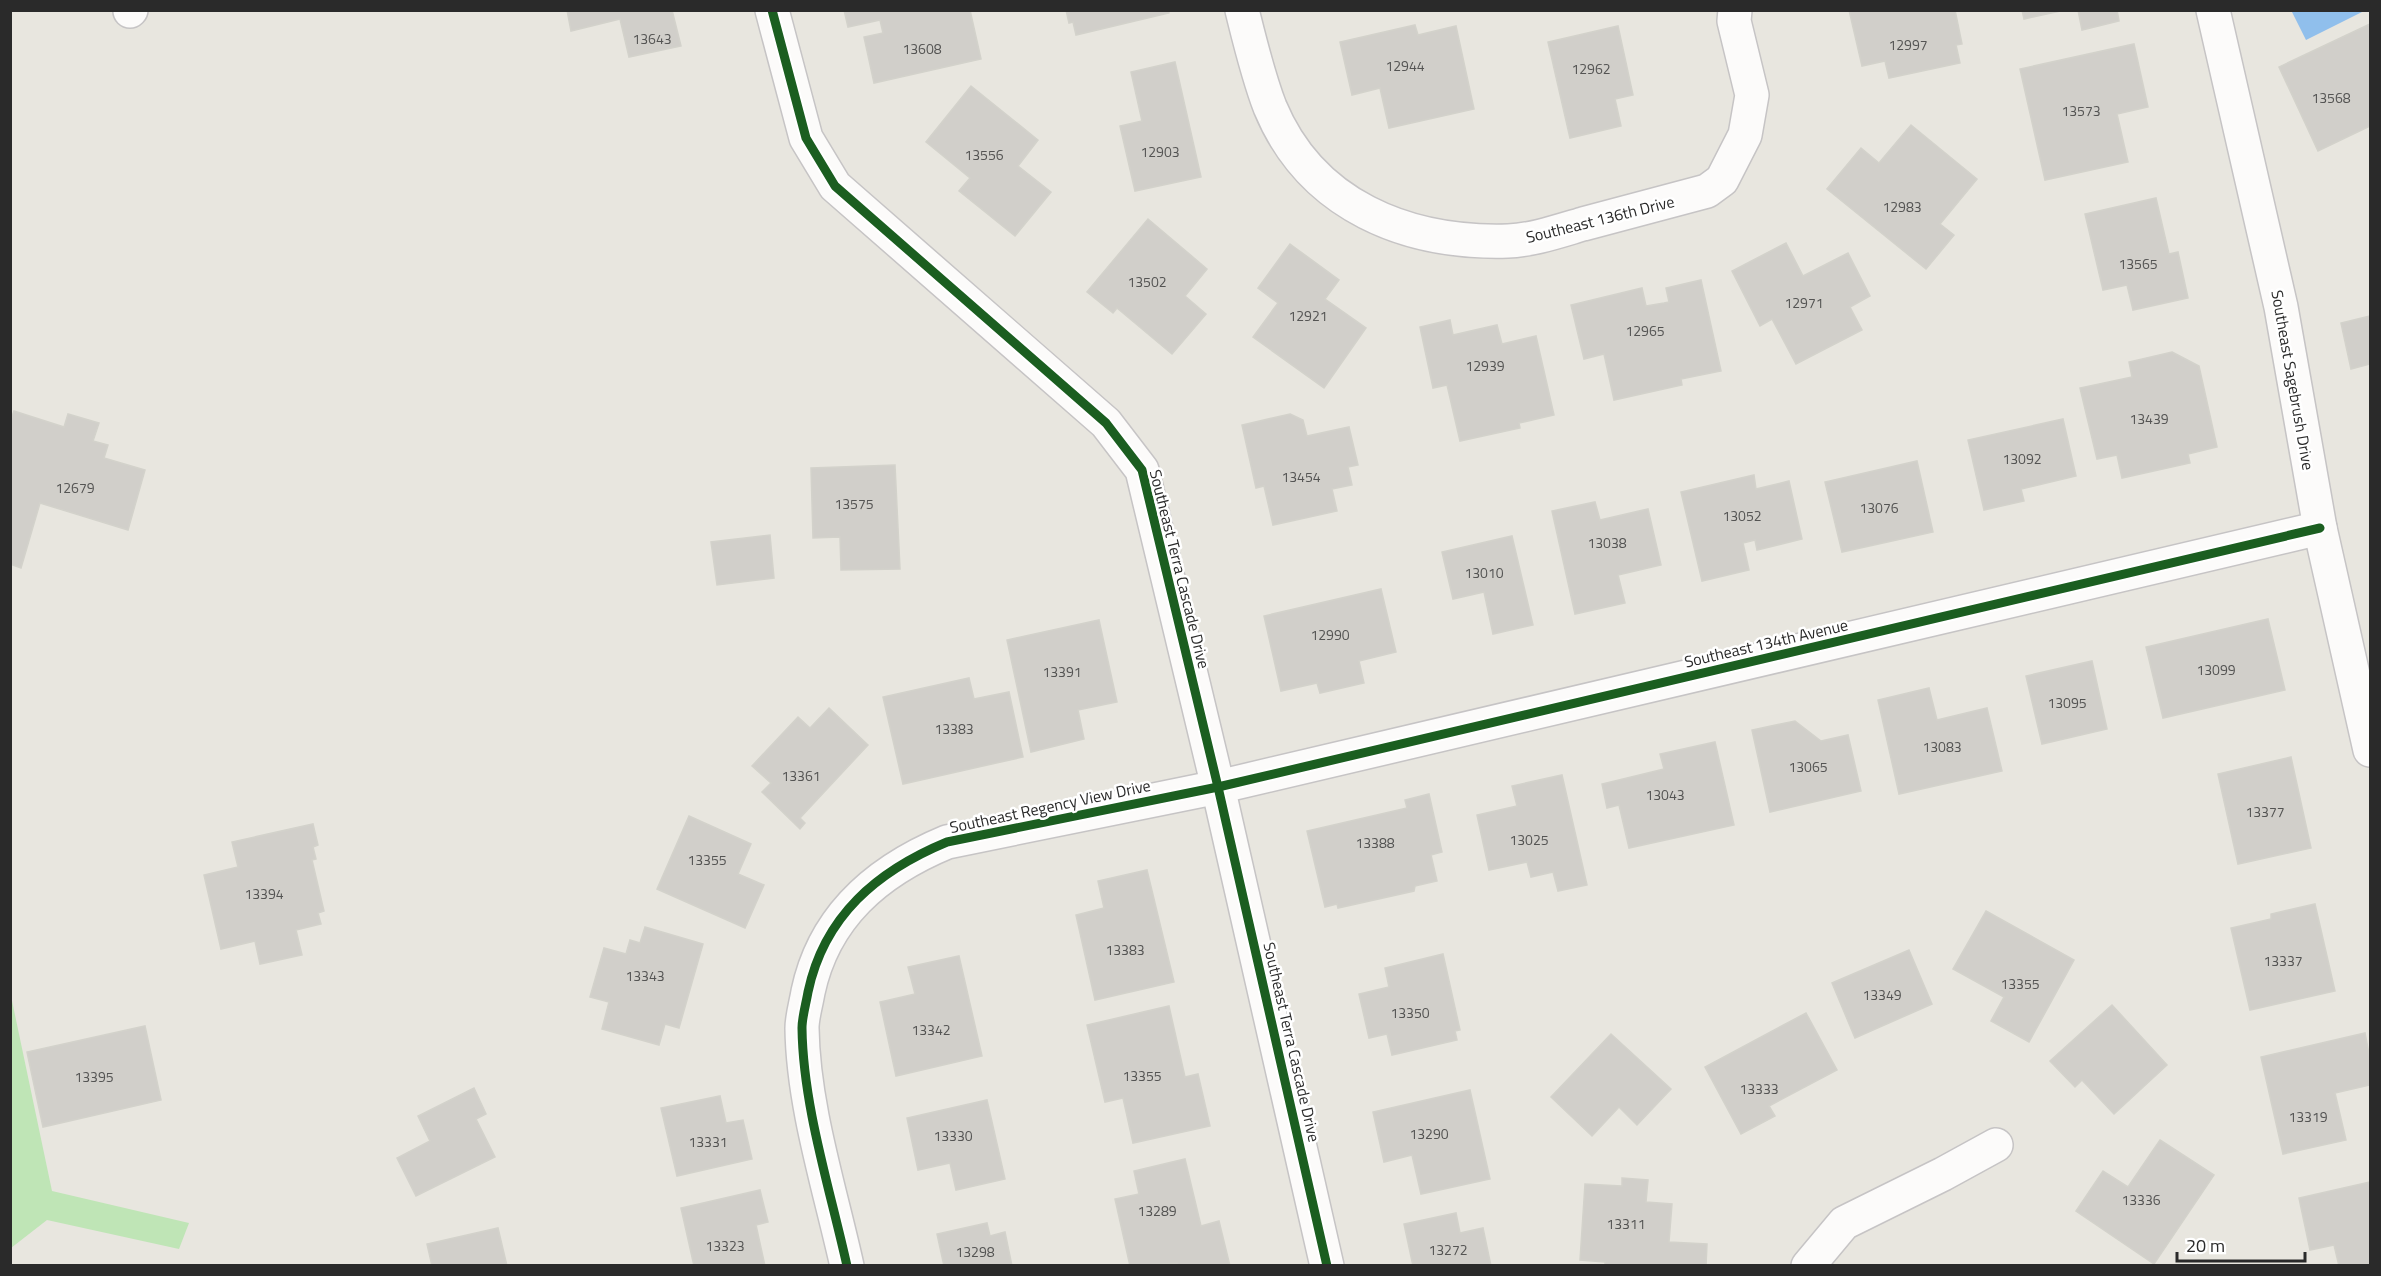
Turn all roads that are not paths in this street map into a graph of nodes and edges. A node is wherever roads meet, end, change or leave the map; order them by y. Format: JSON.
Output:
{"nodes":[{"id":1,"x":772,"y":10,"type":"edge"},
{"id":2,"x":1242,"y":10,"type":"edge"},
{"id":3,"x":1735,"y":10,"type":"edge"},
{"id":4,"x":2213,"y":10,"type":"edge"},
{"id":5,"x":2320,"y":528,"type":"junction"},
{"id":6,"x":2370,"y":750,"type":"edge"},
{"id":7,"x":1218,"y":787,"type":"junction"},
{"id":8,"x":1996,"y":1145,"type":"dead end"},
{"id":9,"x":847,"y":1266,"type":"edge"},
{"id":10,"x":1327,"y":1266,"type":"edge"},
{"id":11,"x":1808,"y":1266,"type":"edge"}],
"edges":[{"from":1,"to":7,"type":"street","name":"Southeast Terra Cascade Drive"},
{"from":2,"to":3,"type":"street","name":"Southeast 136th Drive"},
{"from":4,"to":5,"type":"street","name":"Southeast Sagebrush Drive"},
{"from":5,"to":6,"type":"street","name":"Southeast Sagebrush Drive"},
{"from":5,"to":7,"type":"street","name":"Southeast 134th Avenue"},
{"from":7,"to":9,"type":"street","name":"Southeast Regency View Drive"},
{"from":7,"to":10,"type":"street","name":"Southeast Terra Cascade Drive"},
{"from":8,"to":11,"type":"street"}]}
